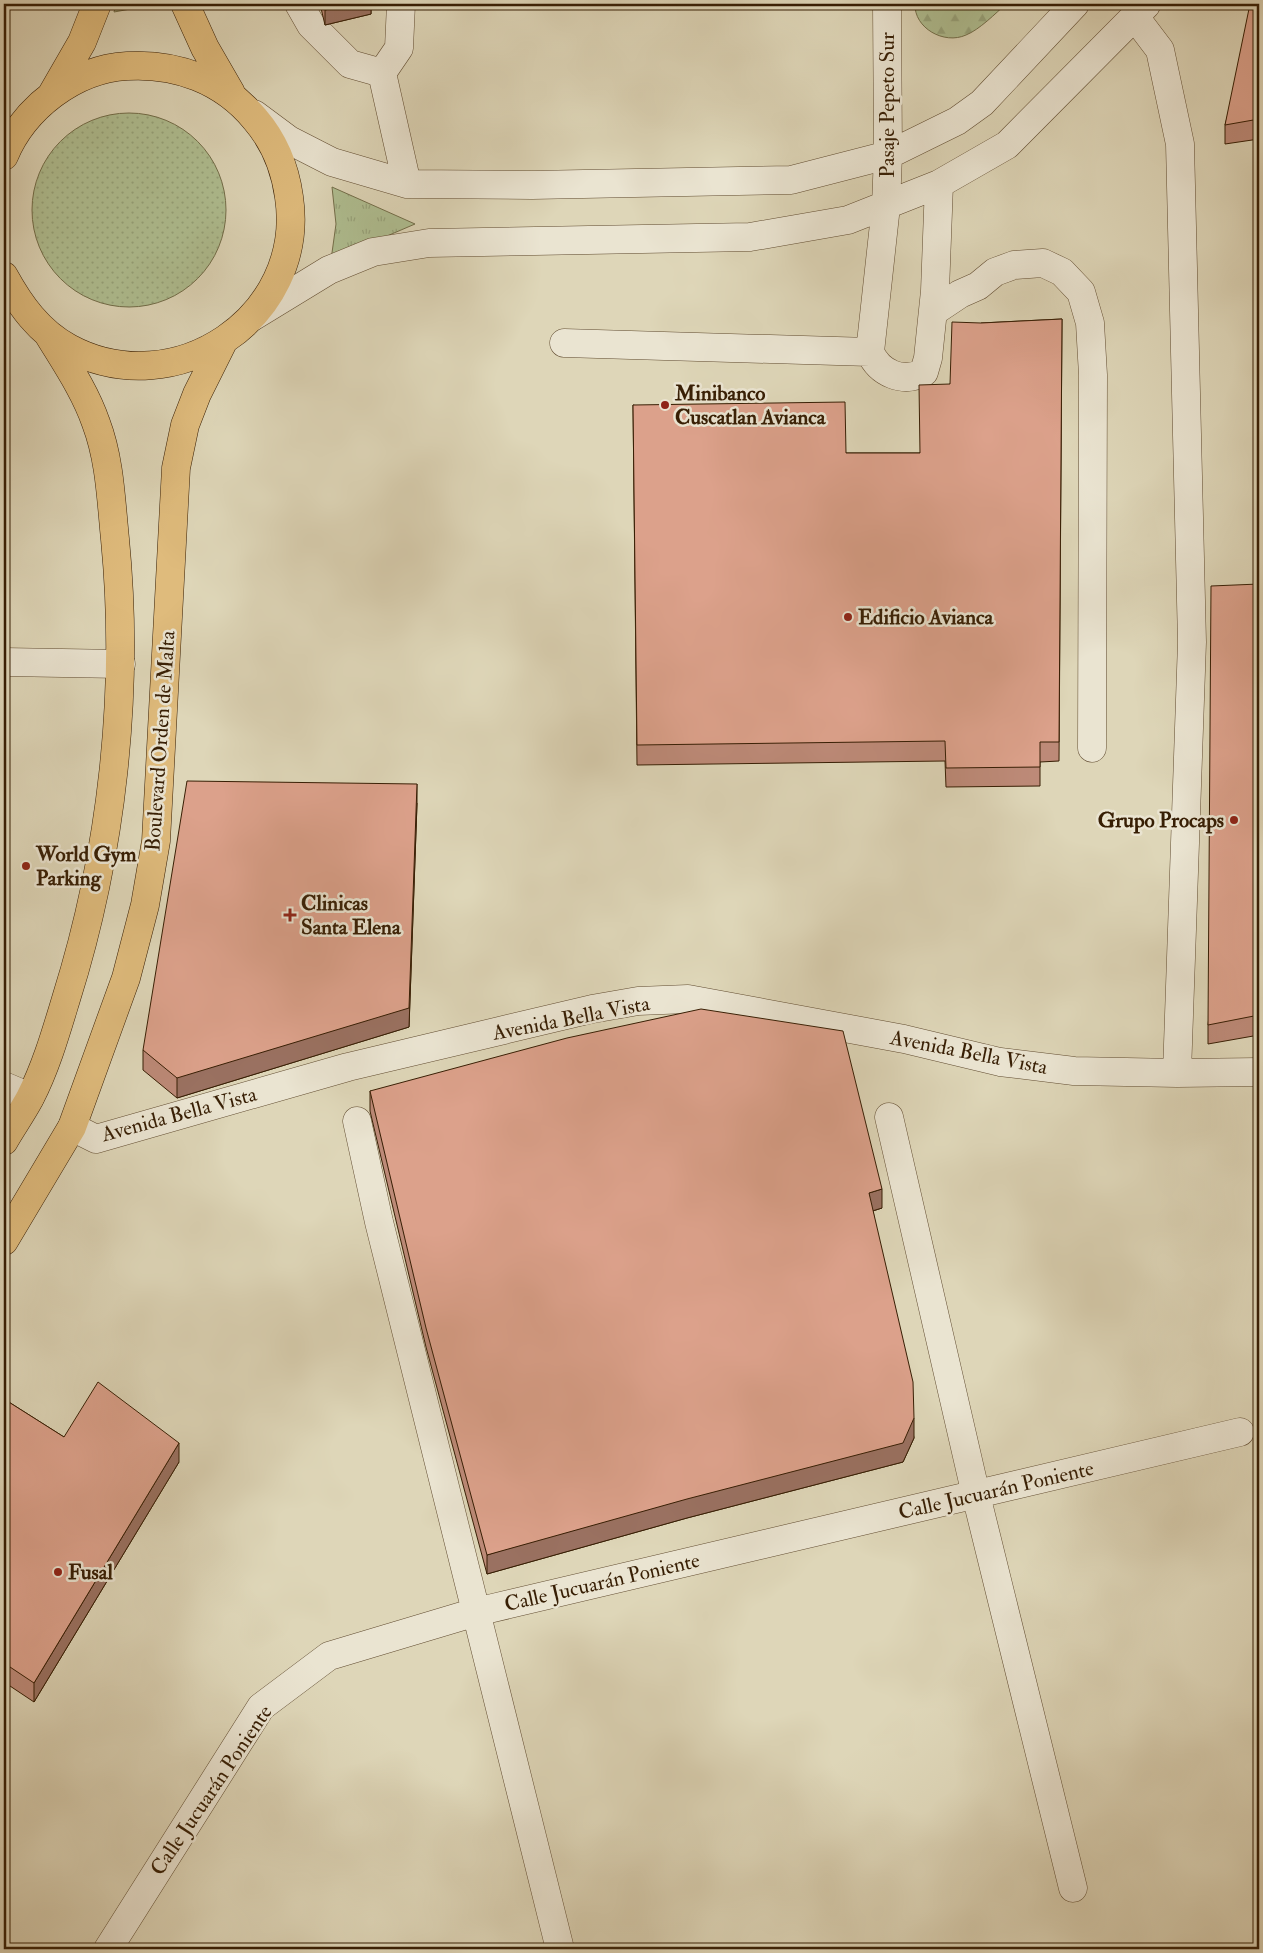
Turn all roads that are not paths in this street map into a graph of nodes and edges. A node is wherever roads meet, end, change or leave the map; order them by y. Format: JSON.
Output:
{"nodes":[{"id":1,"x":97,"y":4,"type":"edge"},
{"id":2,"x":185,"y":4,"type":"edge"},
{"id":3,"x":299,"y":4,"type":"edge"},
{"id":4,"x":401,"y":4,"type":"edge"},
{"id":5,"x":887,"y":4,"type":"edge"},
{"id":6,"x":1075,"y":4,"type":"edge"},
{"id":7,"x":1141,"y":10,"type":"edge"},
{"id":8,"x":382,"y":73,"type":"junction"},
{"id":9,"x":50,"y":96,"type":"junction"},
{"id":10,"x":240,"y":102,"type":"junction"},
{"id":11,"x":888,"y":155,"type":"junction"},
{"id":12,"x":4,"y":156,"type":"edge"},
{"id":13,"x":407,"y":184,"type":"junction"},
{"id":14,"x":939,"y":184,"type":"junction"},
{"id":15,"x":886,"y":206,"type":"junction"},
{"id":16,"x":4,"y":276,"type":"edge"},
{"id":17,"x":933,"y":312,"type":"junction"},
{"id":18,"x":252,"y":316,"type":"junction"},
{"id":19,"x":48,"y":334,"type":"junction"},
{"id":20,"x":224,"y":340,"type":"junction"},
{"id":21,"x":564,"y":343,"type":"dead end"},
{"id":22,"x":870,"y":352,"type":"junction"},
{"id":23,"x":4,"y":662,"type":"edge"},
{"id":24,"x":121,"y":664,"type":"junction"},
{"id":25,"x":1092,"y":748,"type":"dead end"},
{"id":26,"x":1259,"y":1072,"type":"edge"},
{"id":27,"x":1177,"y":1073,"type":"junction"},
{"id":28,"x":4,"y":1086,"type":"edge"},
{"id":29,"x":30,"y":1097,"type":"junction"},
{"id":30,"x":889,"y":1117,"type":"dead end"},
{"id":31,"x":357,"y":1121,"type":"dead end"},
{"id":32,"x":72,"y":1127,"type":"junction"},
{"id":33,"x":4,"y":1141,"type":"edge"},
{"id":34,"x":4,"y":1241,"type":"edge"},
{"id":35,"x":1240,"y":1432,"type":"dead end"},
{"id":36,"x":976,"y":1495,"type":"junction"},
{"id":37,"x":476,"y":1612,"type":"junction"},
{"id":38,"x":1073,"y":1888,"type":"dead end"},
{"id":39,"x":108,"y":1949,"type":"edge"},
{"id":40,"x":560,"y":1949,"type":"edge"}],
"edges":[{"from":1,"to":9,"type":"highway"},
{"from":2,"to":10,"type":"highway"},
{"from":3,"to":8,"type":"street"},
{"from":4,"to":8,"type":"street"},
{"from":5,"to":11,"type":"street","name":"Pasaje Pepeto Sur"},
{"from":6,"to":11,"type":"street"},
{"from":7,"to":14,"type":"street"},
{"from":7,"to":27,"type":"street"},
{"from":8,"to":13,"type":"street"},
{"from":9,"to":10,"type":"highway"},
{"from":9,"to":12,"type":"highway"},
{"from":10,"to":13,"type":"street"},
{"from":10,"to":18,"type":"highway"},
{"from":11,"to":13,"type":"street"},
{"from":11,"to":15,"type":"street","name":"Pasaje Pepeto Sur"},
{"from":14,"to":15,"type":"street"},
{"from":14,"to":17,"type":"street"},
{"from":15,"to":18,"type":"street"},
{"from":15,"to":22,"type":"street","name":"Pasaje Pepeto Sur"},
{"from":16,"to":19,"type":"highway"},
{"from":17,"to":22,"type":"street"},
{"from":17,"to":25,"type":"street"},
{"from":18,"to":20,"type":"highway"},
{"from":19,"to":20,"type":"highway"},
{"from":19,"to":24,"type":"highway"},
{"from":20,"to":32,"type":"highway","name":"Boulevard Orden de Malta"},
{"from":21,"to":22,"type":"street"},
{"from":23,"to":24,"type":"street"},
{"from":24,"to":29,"type":"highway"},
{"from":26,"to":27,"type":"street","name":"Avenida Bella Vista"},
{"from":27,"to":32,"type":"street","name":"Avenida Bella Vista"},
{"from":28,"to":29,"type":"street"},
{"from":29,"to":33,"type":"highway"},
{"from":30,"to":36,"type":"street"},
{"from":31,"to":37,"type":"street"},
{"from":32,"to":34,"type":"highway","name":"Boulevard Orden de Malta"},
{"from":35,"to":36,"type":"street","name":"Calle Jucuarán Poniente"},
{"from":36,"to":37,"type":"street","name":"Calle Jucuarán Poniente"},
{"from":36,"to":38,"type":"street"},
{"from":37,"to":39,"type":"street","name":"Calle Jucuarán Poniente"},
{"from":37,"to":40,"type":"street"}]}
